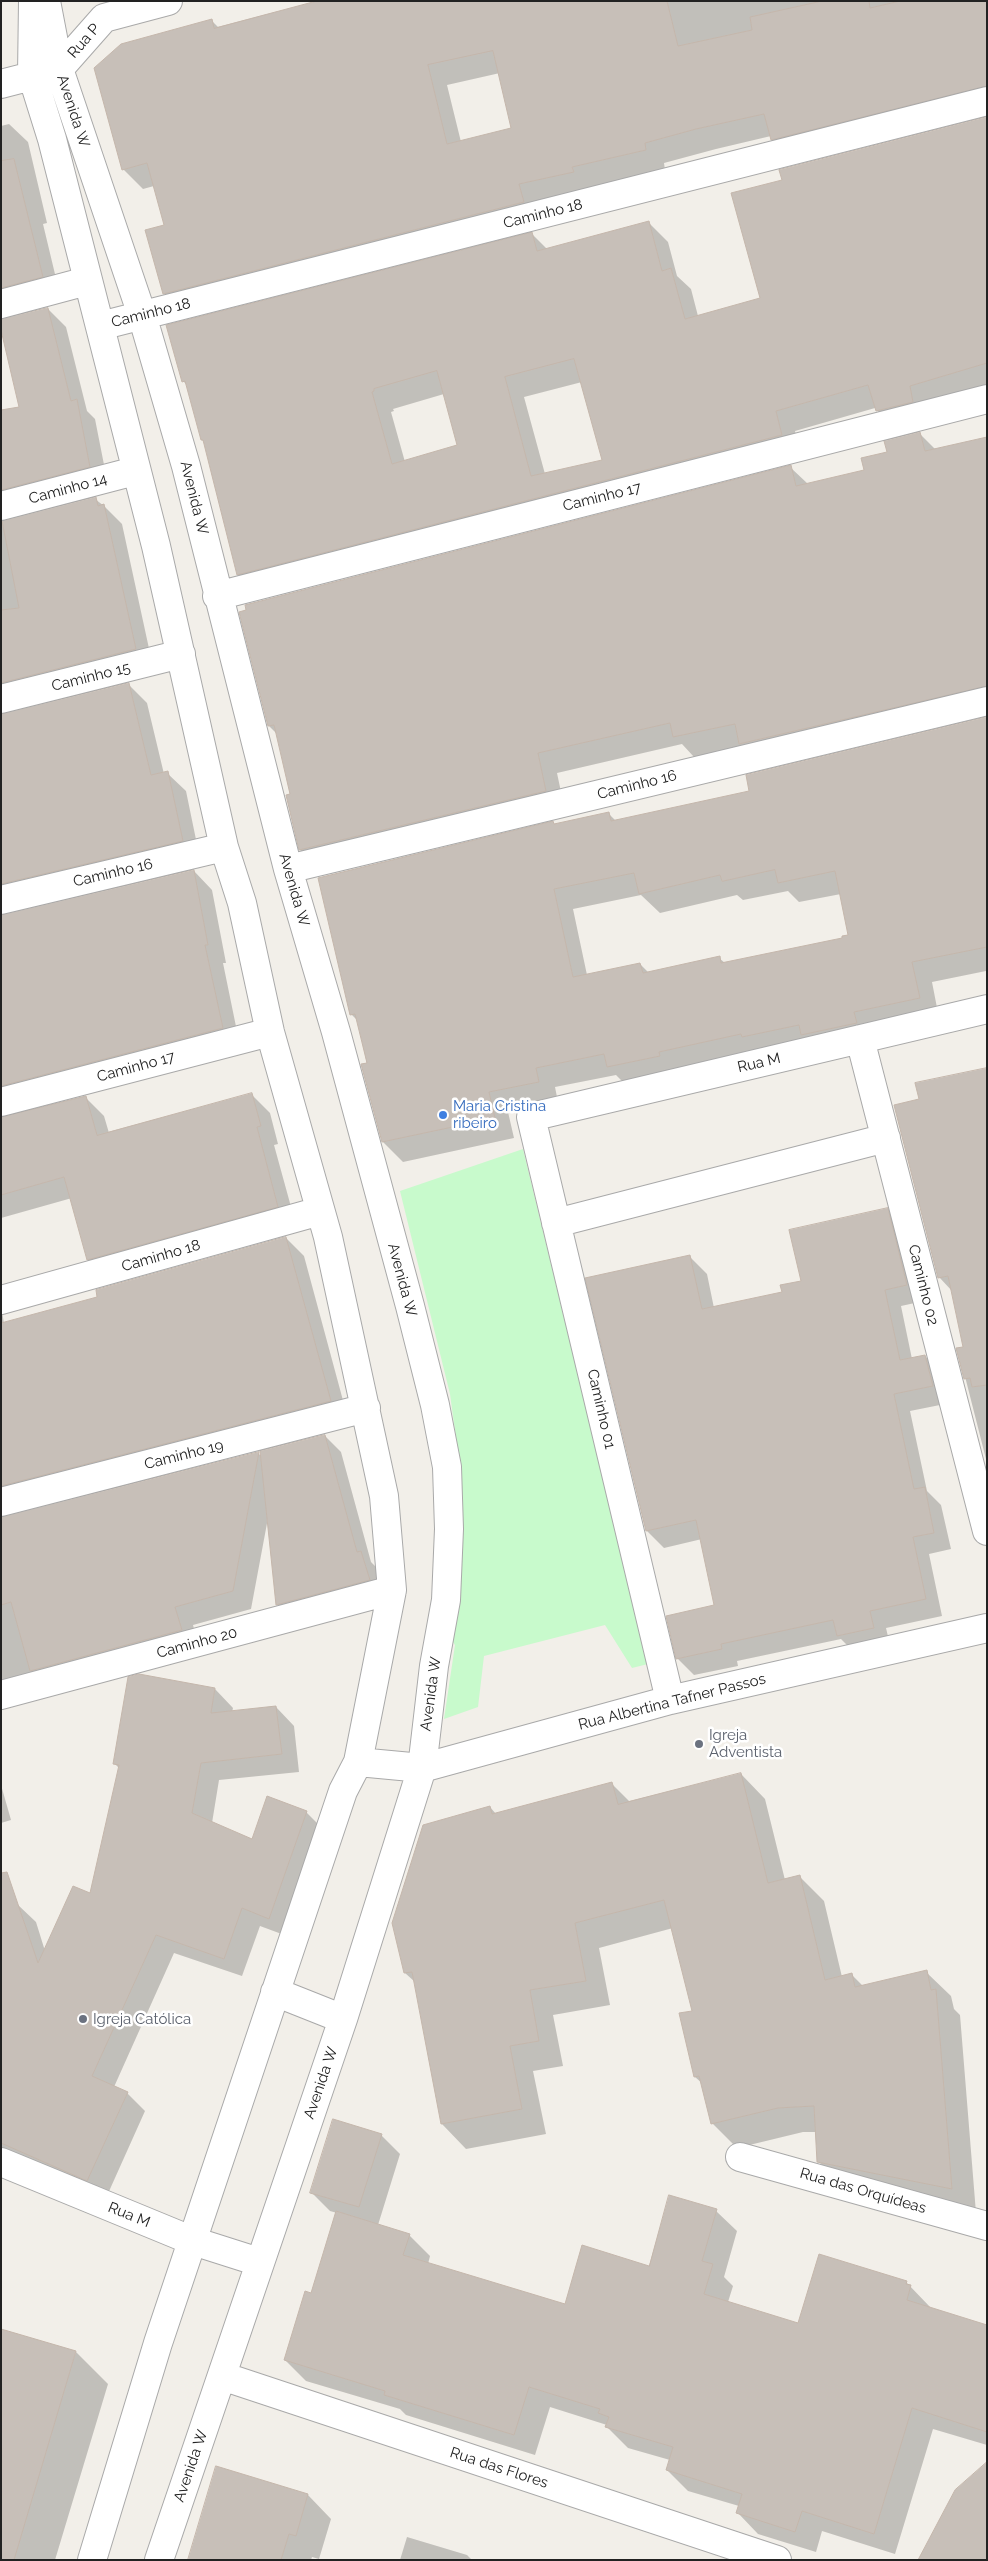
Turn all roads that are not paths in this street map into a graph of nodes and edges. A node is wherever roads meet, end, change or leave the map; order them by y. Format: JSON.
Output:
{"nodes":[{"id":1,"x":33,"y":1,"type":"edge"},
{"id":2,"x":46,"y":1,"type":"edge"},
{"id":3,"x":168,"y":1,"type":"edge"},
{"id":4,"x":104,"y":9,"type":"edge"},
{"id":5,"x":59,"y":69,"type":"junction"},
{"id":6,"x":32,"y":75,"type":"junction"},
{"id":7,"x":1,"y":84,"type":"edge"},
{"id":8,"x":987,"y":101,"type":"edge"},
{"id":9,"x":87,"y":281,"type":"junction"},
{"id":10,"x":1,"y":304,"type":"edge"},
{"id":11,"x":142,"y":316,"type":"junction"},
{"id":12,"x":100,"y":326,"type":"junction"},
{"id":13,"x":987,"y":399,"type":"edge"},
{"id":14,"x":135,"y":471,"type":"junction"},
{"id":15,"x":1,"y":506,"type":"edge"},
{"id":16,"x":217,"y":596,"type":"junction"},
{"id":17,"x":181,"y":654,"type":"junction"},
{"id":18,"x":1,"y":699,"type":"edge"},
{"id":19,"x":987,"y":701,"type":"edge"},
{"id":20,"x":224,"y":847,"type":"junction"},
{"id":21,"x":288,"y":870,"type":"junction"},
{"id":22,"x":1,"y":900,"type":"edge"},
{"id":23,"x":987,"y":1009,"type":"edge"},
{"id":24,"x":270,"y":1032,"type":"junction"},
{"id":25,"x":860,"y":1039,"type":"junction"},
{"id":26,"x":1,"y":1102,"type":"edge"},
{"id":27,"x":531,"y":1117,"type":"joint"},
{"id":28,"x":886,"y":1138,"type":"junction"},
{"id":29,"x":320,"y":1212,"type":"junction"},
{"id":30,"x":556,"y":1223,"type":"junction"},
{"id":31,"x":1,"y":1300,"type":"edge"},
{"id":32,"x":366,"y":1408,"type":"junction"},
{"id":33,"x":1,"y":1502,"type":"edge"},
{"id":34,"x":987,"y":1531,"type":"edge"},
{"id":35,"x":392,"y":1590,"type":"junction"},
{"id":36,"x":987,"y":1628,"type":"edge"},
{"id":37,"x":1,"y":1695,"type":"edge"},
{"id":38,"x":670,"y":1700,"type":"junction"},
{"id":39,"x":358,"y":1762,"type":"junction"},
{"id":40,"x":422,"y":1768,"type":"junction"},
{"id":41,"x":276,"y":1992,"type":"junction"},
{"id":42,"x":343,"y":2019,"type":"junction"},
{"id":43,"x":740,"y":2156,"type":"dead end"},
{"id":44,"x":1,"y":2162,"type":"edge"},
{"id":45,"x":987,"y":2226,"type":"edge"},
{"id":46,"x":193,"y":2241,"type":"junction"},
{"id":47,"x":259,"y":2262,"type":"junction"},
{"id":48,"x":222,"y":2376,"type":"junction"},
{"id":49,"x":92,"y":2560,"type":"edge"},
{"id":50,"x":159,"y":2560,"type":"edge"},
{"id":51,"x":776,"y":2560,"type":"edge"}],
"edges":[{"from":1,"to":6,"type":"street","name":"Avenida W"},
{"from":2,"to":5,"type":"street","name":"Avenida W"},
{"from":3,"to":4,"type":"street","name":"Rua P"},
{"from":4,"to":5,"type":"street","name":"Rua P"},
{"from":5,"to":6,"type":"street","name":"Rua P"},
{"from":5,"to":11,"type":"street","name":"Avenida W"},
{"from":6,"to":7,"type":"street","name":"Rua P"},
{"from":6,"to":9,"type":"street","name":"Avenida W"},
{"from":8,"to":11,"type":"street","name":"Caminho 18"},
{"from":9,"to":10,"type":"street"},
{"from":9,"to":12,"type":"street","name":"Avenida W"},
{"from":11,"to":12,"type":"street","name":"Caminho 18"},
{"from":11,"to":16,"type":"street","name":"Avenida W"},
{"from":12,"to":14,"type":"street","name":"Avenida W"},
{"from":13,"to":16,"type":"street","name":"Caminho 17"},
{"from":14,"to":15,"type":"street","name":"Caminho 14"},
{"from":14,"to":17,"type":"street","name":"Avenida W"},
{"from":16,"to":21,"type":"street","name":"Avenida W"},
{"from":17,"to":18,"type":"street","name":"Caminho 15"},
{"from":17,"to":20,"type":"street","name":"Avenida W"},
{"from":19,"to":21,"type":"street","name":"Caminho 16"},
{"from":20,"to":22,"type":"street","name":"Caminho 16"},
{"from":20,"to":24,"type":"street","name":"Avenida W"},
{"from":21,"to":40,"type":"street","name":"Avenida W"},
{"from":23,"to":25,"type":"street","name":"Rua M"},
{"from":24,"to":26,"type":"street","name":"Caminho 17"},
{"from":24,"to":29,"type":"street","name":"Avenida W"},
{"from":25,"to":27,"type":"street","name":"Rua M"},
{"from":25,"to":28,"type":"street","name":"Caminho 02"},
{"from":27,"to":30,"type":"street","name":"Caminho 01"},
{"from":28,"to":30,"type":"street"},
{"from":28,"to":34,"type":"street","name":"Caminho 02"},
{"from":29,"to":31,"type":"street","name":"Caminho 18"},
{"from":29,"to":32,"type":"street","name":"Avenida W"},
{"from":30,"to":38,"type":"street","name":"Caminho 01"},
{"from":32,"to":33,"type":"street","name":"Caminho 19"},
{"from":32,"to":35,"type":"street","name":"Avenida W"},
{"from":35,"to":37,"type":"street","name":"Caminho 20"},
{"from":35,"to":39,"type":"street","name":"Avenida W"},
{"from":36,"to":38,"type":"street","name":"Rua Albertina Tafner Passos"},
{"from":38,"to":40,"type":"street","name":"Rua Albertina Tafner Passos"},
{"from":39,"to":40,"type":"street","name":"Rua Albertina Tafner Passos"},
{"from":39,"to":41,"type":"street","name":"Avenida W"},
{"from":40,"to":42,"type":"street","name":"Avenida W"},
{"from":41,"to":42,"type":"street"},
{"from":41,"to":46,"type":"street","name":"Avenida W"},
{"from":42,"to":47,"type":"street","name":"Avenida W"},
{"from":43,"to":45,"type":"street","name":"Rua das Orquídeas"},
{"from":44,"to":46,"type":"street","name":"Rua M"},
{"from":46,"to":47,"type":"street","name":"Rua M"},
{"from":46,"to":49,"type":"street","name":"Avenida W"},
{"from":47,"to":48,"type":"street","name":"Avenida W"},
{"from":48,"to":50,"type":"street","name":"Avenida W"},
{"from":48,"to":51,"type":"street","name":"Rua das Flores"}]}
